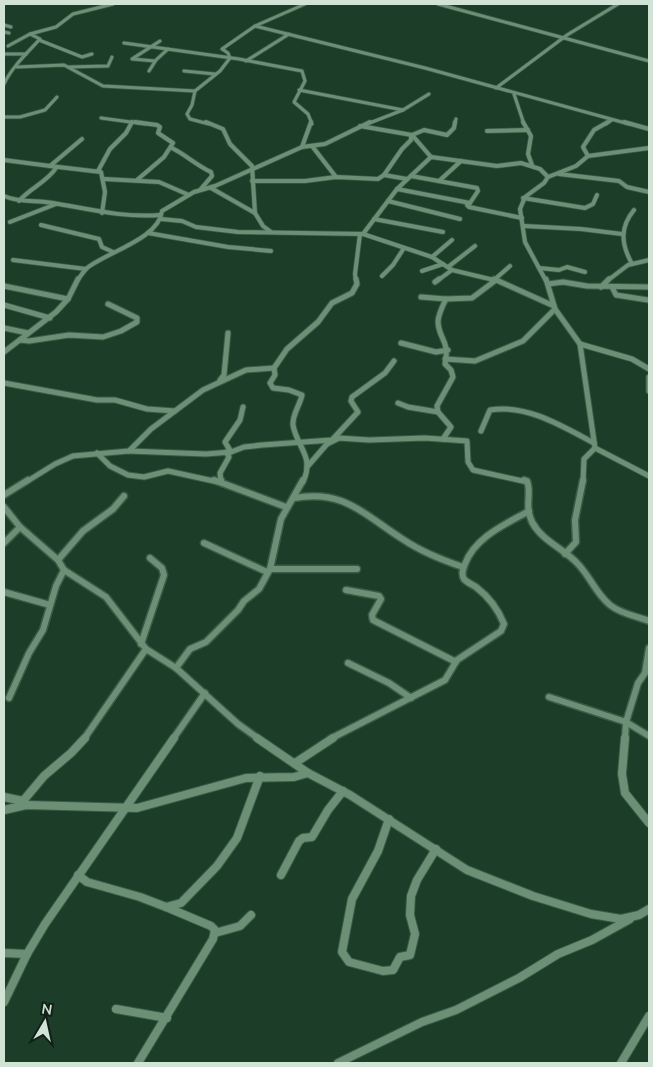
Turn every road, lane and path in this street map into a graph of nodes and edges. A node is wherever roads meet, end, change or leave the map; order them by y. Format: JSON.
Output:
{"nodes":[{"id":1,"x":113,"y":4,"type":"edge"},
{"id":2,"x":306,"y":4,"type":"edge"},
{"id":3,"x":438,"y":4,"type":"edge"},
{"id":4,"x":618,"y":4,"type":"edge"},
{"id":5,"x":4,"y":25,"type":"edge"},
{"id":6,"x":255,"y":26,"type":"junction"},
{"id":7,"x":11,"y":27,"type":"dead end"},
{"id":8,"x":4,"y":32,"type":"edge"},
{"id":9,"x":9,"y":33,"type":"dead end"},
{"id":10,"x":30,"y":34,"type":"junction"},
{"id":11,"x":290,"y":34,"type":"junction"},
{"id":12,"x":564,"y":38,"type":"junction"},
{"id":13,"x":40,"y":40,"type":"junction"},
{"id":14,"x":160,"y":41,"type":"dead end"},
{"id":15,"x":124,"y":43,"type":"dead end"},
{"id":16,"x":8,"y":46,"type":"dead end"},
{"id":17,"x":151,"y":46,"type":"junction"},
{"id":18,"x":168,"y":49,"type":"junction"},
{"id":19,"x":4,"y":54,"type":"edge"},
{"id":20,"x":26,"y":54,"type":"junction"},
{"id":21,"x":92,"y":54,"type":"dead end"},
{"id":22,"x":112,"y":58,"type":"dead end"},
{"id":23,"x":230,"y":58,"type":"junction"},
{"id":24,"x":155,"y":61,"type":"junction"},
{"id":25,"x":246,"y":61,"type":"junction"},
{"id":26,"x":649,"y":61,"type":"edge"},
{"id":27,"x":18,"y":67,"type":"junction"},
{"id":28,"x":69,"y":67,"type":"junction"},
{"id":29,"x":149,"y":71,"type":"dead end"},
{"id":30,"x":184,"y":71,"type":"dead end"},
{"id":31,"x":215,"y":74,"type":"junction"},
{"id":32,"x":4,"y":84,"type":"edge"},
{"id":33,"x":496,"y":88,"type":"junction"},
{"id":34,"x":300,"y":90,"type":"junction"},
{"id":35,"x":195,"y":91,"type":"junction"},
{"id":36,"x":429,"y":94,"type":"dead end"},
{"id":37,"x":514,"y":94,"type":"junction"},
{"id":38,"x":57,"y":97,"type":"dead end"},
{"id":39,"x":402,"y":110,"type":"junction"},
{"id":40,"x":4,"y":117,"type":"edge"},
{"id":41,"x":102,"y":118,"type":"dead end"},
{"id":42,"x":456,"y":119,"type":"dead end"},
{"id":43,"x":612,"y":120,"type":"junction"},
{"id":44,"x":132,"y":122,"type":"junction"},
{"id":45,"x":360,"y":126,"type":"junction"},
{"id":46,"x":649,"y":129,"type":"edge"},
{"id":47,"x":528,"y":130,"type":"junction"},
{"id":48,"x":487,"y":131,"type":"dead end"},
{"id":49,"x":412,"y":135,"type":"junction"},
{"id":50,"x":82,"y":139,"type":"dead end"},
{"id":51,"x":312,"y":146,"type":"junction"},
{"id":52,"x":302,"y":147,"type":"junction"},
{"id":53,"x":172,"y":148,"type":"junction"},
{"id":54,"x":649,"y":148,"type":"edge"},
{"id":55,"x":588,"y":156,"type":"junction"},
{"id":56,"x":431,"y":157,"type":"junction"},
{"id":57,"x":4,"y":160,"type":"edge"},
{"id":58,"x":460,"y":161,"type":"junction"},
{"id":59,"x":532,"y":165,"type":"junction"},
{"id":60,"x":50,"y":166,"type":"junction"},
{"id":61,"x":56,"y":168,"type":"junction"},
{"id":62,"x":98,"y":171,"type":"junction"},
{"id":63,"x":251,"y":171,"type":"junction"},
{"id":64,"x":556,"y":173,"type":"junction"},
{"id":65,"x":384,"y":175,"type":"junction"},
{"id":66,"x":336,"y":177,"type":"junction"},
{"id":67,"x":409,"y":177,"type":"junction"},
{"id":68,"x":548,"y":177,"type":"junction"},
{"id":69,"x":104,"y":179,"type":"junction"},
{"id":70,"x":137,"y":180,"type":"junction"},
{"id":71,"x":439,"y":180,"type":"junction"},
{"id":72,"x":252,"y":181,"type":"junction"},
{"id":73,"x":211,"y":188,"type":"junction"},
{"id":74,"x":397,"y":189,"type":"junction"},
{"id":75,"x":200,"y":190,"type":"junction"},
{"id":76,"x":649,"y":192,"type":"edge"},
{"id":77,"x":189,"y":194,"type":"junction"},
{"id":78,"x":597,"y":195,"type":"dead end"},
{"id":79,"x":5,"y":198,"type":"edge"},
{"id":80,"x":524,"y":198,"type":"junction"},
{"id":81,"x":19,"y":201,"type":"junction"},
{"id":82,"x":388,"y":201,"type":"junction"},
{"id":83,"x":470,"y":202,"type":"junction"},
{"id":84,"x":58,"y":204,"type":"junction"},
{"id":85,"x":634,"y":210,"type":"dead end"},
{"id":86,"x":102,"y":213,"type":"junction"},
{"id":87,"x":256,"y":213,"type":"junction"},
{"id":88,"x":161,"y":217,"type":"junction"},
{"id":89,"x":522,"y":218,"type":"junction"},
{"id":90,"x":460,"y":219,"type":"dead end"},
{"id":91,"x":374,"y":220,"type":"junction"},
{"id":92,"x":10,"y":222,"type":"dead end"},
{"id":93,"x":41,"y":226,"type":"dead end"},
{"id":94,"x":524,"y":226,"type":"junction"},
{"id":95,"x":148,"y":232,"type":"junction"},
{"id":96,"x":271,"y":232,"type":"junction"},
{"id":97,"x":443,"y":232,"type":"dead end"},
{"id":98,"x":362,"y":234,"type":"junction"},
{"id":99,"x":622,"y":234,"type":"junction"},
{"id":100,"x":452,"y":240,"type":"dead end"},
{"id":101,"x":475,"y":246,"type":"dead end"},
{"id":102,"x":404,"y":248,"type":"junction"},
{"id":103,"x":271,"y":251,"type":"dead end"},
{"id":104,"x":113,"y":252,"type":"junction"},
{"id":105,"x":432,"y":257,"type":"junction"},
{"id":106,"x":13,"y":260,"type":"dead end"},
{"id":107,"x":649,"y":260,"type":"edge"},
{"id":108,"x":631,"y":262,"type":"junction"},
{"id":109,"x":443,"y":264,"type":"junction"},
{"id":110,"x":510,"y":266,"type":"dead end"},
{"id":111,"x":450,"y":268,"type":"junction"},
{"id":112,"x":539,"y":268,"type":"junction"},
{"id":113,"x":86,"y":269,"type":"junction"},
{"id":114,"x":422,"y":271,"type":"dead end"},
{"id":115,"x":585,"y":272,"type":"dead end"},
{"id":116,"x":382,"y":276,"type":"dead end"},
{"id":117,"x":495,"y":280,"type":"junction"},
{"id":118,"x":434,"y":282,"type":"dead end"},
{"id":119,"x":548,"y":284,"type":"junction"},
{"id":120,"x":4,"y":286,"type":"edge"},
{"id":121,"x":601,"y":287,"type":"junction"},
{"id":122,"x":612,"y":287,"type":"junction"},
{"id":123,"x":649,"y":287,"type":"edge"},
{"id":124,"x":421,"y":297,"type":"dead end"},
{"id":125,"x":68,"y":298,"type":"junction"},
{"id":126,"x":446,"y":298,"type":"junction"},
{"id":127,"x":648,"y":300,"type":"dead end"},
{"id":128,"x":108,"y":304,"type":"dead end"},
{"id":129,"x":4,"y":306,"type":"edge"},
{"id":130,"x":554,"y":308,"type":"junction"},
{"id":131,"x":50,"y":318,"type":"junction"},
{"id":132,"x":4,"y":328,"type":"edge"},
{"id":133,"x":28,"y":333,"type":"junction"},
{"id":134,"x":228,"y":333,"type":"dead end"},
{"id":135,"x":20,"y":340,"type":"junction"},
{"id":136,"x":401,"y":343,"type":"dead end"},
{"id":137,"x":580,"y":344,"type":"junction"},
{"id":138,"x":448,"y":350,"type":"junction"},
{"id":139,"x":4,"y":352,"type":"edge"},
{"id":140,"x":444,"y":360,"type":"junction"},
{"id":141,"x":394,"y":362,"type":"dead end"},
{"id":142,"x":648,"y":366,"type":"edge"},
{"id":143,"x":274,"y":368,"type":"junction"},
{"id":144,"x":649,"y":378,"type":"edge"},
{"id":145,"x":218,"y":382,"type":"junction"},
{"id":146,"x":4,"y":383,"type":"edge"},
{"id":147,"x":649,"y":391,"type":"edge"},
{"id":148,"x":398,"y":403,"type":"dead end"},
{"id":149,"x":243,"y":407,"type":"dead end"},
{"id":150,"x":175,"y":411,"type":"junction"},
{"id":151,"x":438,"y":412,"type":"junction"},
{"id":152,"x":481,"y":431,"type":"dead end"},
{"id":153,"x":443,"y":439,"type":"junction"},
{"id":154,"x":332,"y":440,"type":"junction"},
{"id":155,"x":298,"y":441,"type":"junction"},
{"id":156,"x":594,"y":445,"type":"junction"},
{"id":157,"x":129,"y":451,"type":"junction"},
{"id":158,"x":228,"y":452,"type":"junction"},
{"id":159,"x":97,"y":453,"type":"junction"},
{"id":160,"x":306,"y":469,"type":"junction"},
{"id":161,"x":649,"y":476,"type":"edge"},
{"id":162,"x":222,"y":483,"type":"junction"},
{"id":163,"x":4,"y":495,"type":"edge"},
{"id":164,"x":124,"y":496,"type":"dead end"},
{"id":165,"x":294,"y":498,"type":"junction"},
{"id":166,"x":4,"y":507,"type":"edge"},
{"id":167,"x":286,"y":507,"type":"junction"},
{"id":168,"x":529,"y":512,"type":"junction"},
{"id":169,"x":20,"y":527,"type":"junction"},
{"id":170,"x":4,"y":543,"type":"edge"},
{"id":171,"x":204,"y":543,"type":"dead end"},
{"id":172,"x":564,"y":554,"type":"junction"},
{"id":173,"x":150,"y":558,"type":"dead end"},
{"id":174,"x":58,"y":560,"type":"junction"},
{"id":175,"x":463,"y":567,"type":"junction"},
{"id":176,"x":357,"y":569,"type":"dead end"},
{"id":177,"x":64,"y":570,"type":"junction"},
{"id":178,"x":268,"y":570,"type":"junction"},
{"id":179,"x":346,"y":590,"type":"dead end"},
{"id":180,"x":5,"y":594,"type":"edge"},
{"id":181,"x":50,"y":605,"type":"junction"},
{"id":182,"x":649,"y":621,"type":"edge"},
{"id":183,"x":143,"y":646,"type":"junction"},
{"id":184,"x":649,"y":648,"type":"edge"},
{"id":185,"x":456,"y":662,"type":"junction"},
{"id":186,"x":348,"y":663,"type":"dead end"},
{"id":187,"x":176,"y":668,"type":"junction"},
{"id":188,"x":205,"y":693,"type":"junction"},
{"id":189,"x":549,"y":697,"type":"dead end"},
{"id":190,"x":9,"y":698,"type":"dead end"},
{"id":191,"x":411,"y":698,"type":"junction"},
{"id":192,"x":626,"y":722,"type":"junction"},
{"id":193,"x":649,"y":736,"type":"edge"},
{"id":194,"x":295,"y":763,"type":"junction"},
{"id":195,"x":308,"y":773,"type":"junction"},
{"id":196,"x":260,"y":776,"type":"junction"},
{"id":197,"x":343,"y":791,"type":"junction"},
{"id":198,"x":4,"y":797,"type":"edge"},
{"id":199,"x":24,"y":803,"type":"junction"},
{"id":200,"x":125,"y":807,"type":"junction"},
{"id":201,"x":4,"y":810,"type":"edge"},
{"id":202,"x":389,"y":819,"type":"junction"},
{"id":203,"x":649,"y":823,"type":"edge"},
{"id":204,"x":436,"y":849,"type":"junction"},
{"id":205,"x":281,"y":875,"type":"dead end"},
{"id":206,"x":78,"y":876,"type":"junction"},
{"id":207,"x":166,"y":907,"type":"junction"},
{"id":208,"x":649,"y":909,"type":"edge"},
{"id":209,"x":250,"y":915,"type":"dead end"},
{"id":210,"x":639,"y":915,"type":"junction"},
{"id":211,"x":215,"y":933,"type":"junction"},
{"id":212,"x":4,"y":953,"type":"edge"},
{"id":213,"x":27,"y":954,"type":"junction"},
{"id":214,"x":4,"y":1002,"type":"edge"},
{"id":215,"x":116,"y":1009,"type":"dead end"},
{"id":216,"x":649,"y":1016,"type":"edge"},
{"id":217,"x":167,"y":1018,"type":"junction"},
{"id":218,"x":138,"y":1063,"type":"edge"},
{"id":219,"x":338,"y":1063,"type":"edge"},
{"id":220,"x":621,"y":1063,"type":"edge"}],
"edges":[{"from":1,"to":10,"type":"street"},
{"from":2,"to":6,"type":"street"},
{"from":3,"to":12,"type":"street"},
{"from":4,"to":12,"type":"street"},
{"from":5,"to":7,"type":"street"},
{"from":6,"to":11,"type":"street"},
{"from":6,"to":23,"type":"street"},
{"from":8,"to":9,"type":"street"},
{"from":10,"to":13,"type":"street"},
{"from":10,"to":16,"type":"street"},
{"from":11,"to":25,"type":"street"},
{"from":11,"to":33,"type":"street"},
{"from":12,"to":26,"type":"street"},
{"from":12,"to":33,"type":"street"},
{"from":13,"to":20,"type":"street"},
{"from":13,"to":21,"type":"street"},
{"from":14,"to":17,"type":"street"},
{"from":15,"to":17,"type":"street"},
{"from":17,"to":18,"type":"street"},
{"from":17,"to":24,"type":"street"},
{"from":18,"to":23,"type":"street"},
{"from":18,"to":24,"type":"street"},
{"from":19,"to":20,"type":"street"},
{"from":20,"to":27,"type":"street"},
{"from":22,"to":28,"type":"street"},
{"from":23,"to":25,"type":"street"},
{"from":23,"to":31,"type":"street"},
{"from":24,"to":29,"type":"street"},
{"from":25,"to":34,"type":"street"},
{"from":27,"to":28,"type":"street"},
{"from":27,"to":32,"type":"street"},
{"from":28,"to":35,"type":"street"},
{"from":30,"to":31,"type":"street"},
{"from":31,"to":35,"type":"street"},
{"from":33,"to":37,"type":"street"},
{"from":34,"to":39,"type":"street"},
{"from":34,"to":52,"type":"street"},
{"from":35,"to":63,"type":"street"},
{"from":36,"to":39,"type":"street"},
{"from":37,"to":43,"type":"street"},
{"from":37,"to":47,"type":"street"},
{"from":38,"to":40,"type":"street"},
{"from":39,"to":45,"type":"street"},
{"from":41,"to":44,"type":"street"},
{"from":42,"to":49,"type":"street"},
{"from":43,"to":46,"type":"street"},
{"from":43,"to":55,"type":"street"},
{"from":44,"to":53,"type":"street"},
{"from":44,"to":62,"type":"street"},
{"from":45,"to":49,"type":"street"},
{"from":45,"to":51,"type":"street"},
{"from":47,"to":48,"type":"street"},
{"from":47,"to":59,"type":"street"},
{"from":49,"to":56,"type":"street"},
{"from":49,"to":65,"type":"street"},
{"from":50,"to":60,"type":"street"},
{"from":51,"to":52,"type":"street"},
{"from":51,"to":66,"type":"street"},
{"from":52,"to":63,"type":"street"},
{"from":53,"to":70,"type":"street"},
{"from":53,"to":75,"type":"street"},
{"from":54,"to":55,"type":"street"},
{"from":55,"to":64,"type":"street"},
{"from":56,"to":58,"type":"street"},
{"from":56,"to":67,"type":"street"},
{"from":57,"to":60,"type":"street"},
{"from":58,"to":59,"type":"street"},
{"from":58,"to":71,"type":"street"},
{"from":59,"to":68,"type":"street"},
{"from":60,"to":61,"type":"street"},
{"from":61,"to":62,"type":"street"},
{"from":61,"to":81,"type":"street"},
{"from":62,"to":69,"type":"street"},
{"from":63,"to":72,"type":"street"},
{"from":63,"to":73,"type":"street"},
{"from":64,"to":68,"type":"street"},
{"from":64,"to":76,"type":"street"},
{"from":65,"to":66,"type":"street"},
{"from":65,"to":67,"type":"street"},
{"from":66,"to":72,"type":"street"},
{"from":67,"to":71,"type":"street"},
{"from":67,"to":74,"type":"street"},
{"from":68,"to":80,"type":"street"},
{"from":69,"to":70,"type":"street"},
{"from":69,"to":86,"type":"street"},
{"from":70,"to":77,"type":"street"},
{"from":71,"to":83,"type":"street"},
{"from":72,"to":87,"type":"street"},
{"from":73,"to":75,"type":"street"},
{"from":73,"to":87,"type":"street"},
{"from":74,"to":82,"type":"street"},
{"from":74,"to":83,"type":"street"},
{"from":75,"to":77,"type":"street"},
{"from":77,"to":88,"type":"street"},
{"from":78,"to":80,"type":"street"},
{"from":79,"to":81,"type":"street"},
{"from":80,"to":89,"type":"street"},
{"from":81,"to":84,"type":"street"},
{"from":82,"to":90,"type":"street"},
{"from":82,"to":91,"type":"street"},
{"from":83,"to":89,"type":"street"},
{"from":84,"to":86,"type":"street"},
{"from":84,"to":92,"type":"street"},
{"from":85,"to":99,"type":"street"},
{"from":86,"to":88,"type":"street"},
{"from":87,"to":96,"type":"street"},
{"from":88,"to":95,"type":"street"},
{"from":88,"to":96,"type":"street"},
{"from":89,"to":94,"type":"street"},
{"from":91,"to":97,"type":"street"},
{"from":91,"to":98,"type":"street"},
{"from":93,"to":104,"type":"street"},
{"from":94,"to":99,"type":"street"},
{"from":94,"to":112,"type":"street"},
{"from":95,"to":103,"type":"street"},
{"from":95,"to":104,"type":"street"},
{"from":96,"to":98,"type":"street"},
{"from":98,"to":102,"type":"street"},
{"from":98,"to":143,"type":"street"},
{"from":99,"to":108,"type":"street"},
{"from":100,"to":105,"type":"street"},
{"from":101,"to":111,"type":"street"},
{"from":102,"to":105,"type":"street"},
{"from":102,"to":116,"type":"street"},
{"from":104,"to":113,"type":"street"},
{"from":105,"to":109,"type":"street"},
{"from":106,"to":113,"type":"street"},
{"from":107,"to":108,"type":"street"},
{"from":108,"to":121,"type":"street"},
{"from":109,"to":111,"type":"street"},
{"from":109,"to":114,"type":"street"},
{"from":110,"to":117,"type":"street"},
{"from":111,"to":117,"type":"street"},
{"from":111,"to":118,"type":"street"},
{"from":112,"to":115,"type":"street"},
{"from":112,"to":119,"type":"street"},
{"from":113,"to":125,"type":"street"},
{"from":117,"to":126,"type":"street"},
{"from":117,"to":130,"type":"street"},
{"from":119,"to":121,"type":"street"},
{"from":119,"to":130,"type":"street"},
{"from":120,"to":125,"type":"street"},
{"from":121,"to":122,"type":"street"},
{"from":122,"to":123,"type":"street"},
{"from":122,"to":127,"type":"street"},
{"from":124,"to":126,"type":"street"},
{"from":125,"to":131,"type":"street"},
{"from":126,"to":138,"type":"street"},
{"from":128,"to":135,"type":"street"},
{"from":129,"to":131,"type":"street"},
{"from":130,"to":137,"type":"street"},
{"from":130,"to":140,"type":"street"},
{"from":131,"to":133,"type":"street"},
{"from":132,"to":133,"type":"street"},
{"from":133,"to":135,"type":"street"},
{"from":134,"to":145,"type":"street"},
{"from":135,"to":139,"type":"street"},
{"from":136,"to":138,"type":"street"},
{"from":137,"to":142,"type":"street"},
{"from":137,"to":156,"type":"street"},
{"from":138,"to":140,"type":"street"},
{"from":140,"to":151,"type":"street"},
{"from":141,"to":154,"type":"street"},
{"from":143,"to":145,"type":"street"},
{"from":143,"to":155,"type":"street"},
{"from":144,"to":147,"type":"street"},
{"from":145,"to":150,"type":"street"},
{"from":146,"to":150,"type":"street"},
{"from":148,"to":151,"type":"street"},
{"from":149,"to":158,"type":"street"},
{"from":150,"to":157,"type":"street"},
{"from":151,"to":153,"type":"street"},
{"from":152,"to":156,"type":"street"},
{"from":153,"to":154,"type":"street"},
{"from":153,"to":168,"type":"street"},
{"from":154,"to":155,"type":"street"},
{"from":154,"to":160,"type":"street"},
{"from":155,"to":158,"type":"street"},
{"from":155,"to":160,"type":"street"},
{"from":156,"to":161,"type":"street"},
{"from":156,"to":172,"type":"street"},
{"from":157,"to":158,"type":"street"},
{"from":157,"to":159,"type":"street"},
{"from":158,"to":162,"type":"street"},
{"from":159,"to":162,"type":"street"},
{"from":159,"to":163,"type":"street"},
{"from":160,"to":165,"type":"street"},
{"from":162,"to":167,"type":"street"},
{"from":164,"to":174,"type":"street"},
{"from":165,"to":167,"type":"street"},
{"from":165,"to":175,"type":"street"},
{"from":166,"to":169,"type":"street"},
{"from":167,"to":178,"type":"street"},
{"from":168,"to":172,"type":"street"},
{"from":168,"to":175,"type":"street"},
{"from":169,"to":170,"type":"street"},
{"from":169,"to":174,"type":"street"},
{"from":171,"to":178,"type":"street"},
{"from":172,"to":182,"type":"street"},
{"from":173,"to":183,"type":"street"},
{"from":174,"to":177,"type":"street"},
{"from":175,"to":185,"type":"street"},
{"from":176,"to":178,"type":"street"},
{"from":177,"to":181,"type":"street"},
{"from":177,"to":183,"type":"street"},
{"from":178,"to":187,"type":"street"},
{"from":179,"to":185,"type":"street"},
{"from":180,"to":181,"type":"street"},
{"from":181,"to":190,"type":"street"},
{"from":183,"to":187,"type":"street"},
{"from":183,"to":199,"type":"street"},
{"from":184,"to":192,"type":"street"},
{"from":185,"to":191,"type":"street"},
{"from":186,"to":191,"type":"street"},
{"from":187,"to":188,"type":"street"},
{"from":188,"to":194,"type":"street"},
{"from":188,"to":200,"type":"street"},
{"from":189,"to":192,"type":"street"},
{"from":191,"to":194,"type":"street"},
{"from":192,"to":193,"type":"street"},
{"from":192,"to":203,"type":"street"},
{"from":194,"to":195,"type":"street"},
{"from":195,"to":196,"type":"street"},
{"from":195,"to":197,"type":"street"},
{"from":196,"to":200,"type":"street"},
{"from":196,"to":207,"type":"street"},
{"from":197,"to":202,"type":"street"},
{"from":197,"to":205,"type":"street"},
{"from":198,"to":199,"type":"street"},
{"from":199,"to":200,"type":"street"},
{"from":199,"to":201,"type":"street"},
{"from":200,"to":206,"type":"street"},
{"from":202,"to":204,"type":"street"},
{"from":202,"to":204,"type":"street"},
{"from":204,"to":210,"type":"street"},
{"from":206,"to":207,"type":"street"},
{"from":206,"to":213,"type":"street"},
{"from":207,"to":211,"type":"street"},
{"from":208,"to":210,"type":"street"},
{"from":209,"to":211,"type":"street"},
{"from":210,"to":219,"type":"street"},
{"from":211,"to":217,"type":"street"},
{"from":212,"to":213,"type":"street"},
{"from":213,"to":214,"type":"street"},
{"from":215,"to":217,"type":"street"},
{"from":216,"to":220,"type":"street"},
{"from":217,"to":218,"type":"street"}]}
